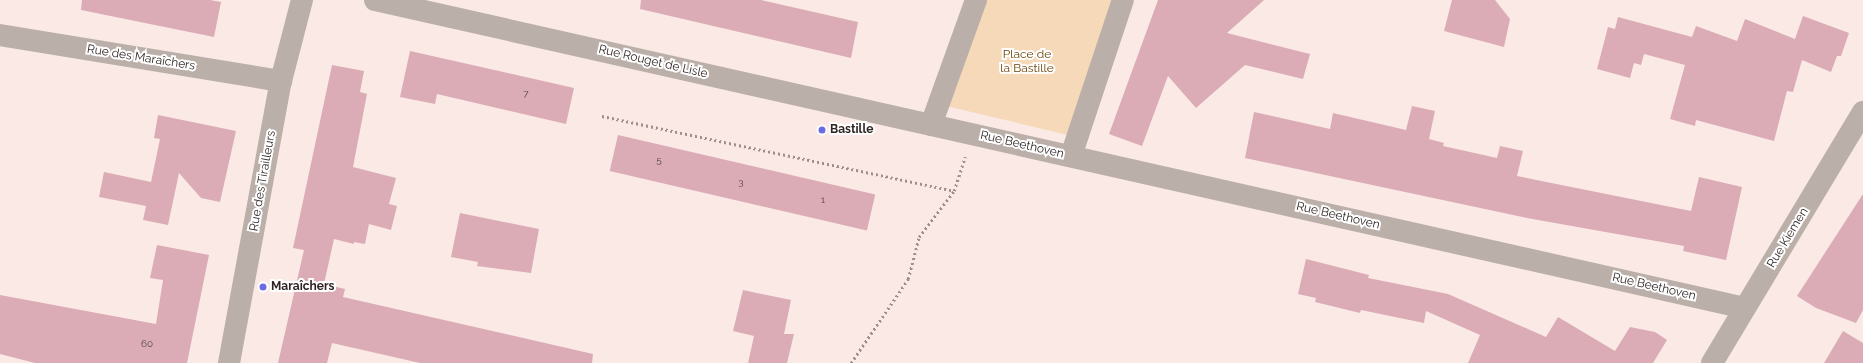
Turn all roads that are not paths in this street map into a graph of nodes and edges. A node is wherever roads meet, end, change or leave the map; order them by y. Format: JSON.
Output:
{"nodes":[{"id":1,"x":302,"y":0,"type":"edge"},
{"id":2,"x":375,"y":0,"type":"edge"},
{"id":3,"x":976,"y":0,"type":"edge"},
{"id":4,"x":1123,"y":0,"type":"edge"},
{"id":5,"x":0,"y":35,"type":"edge"},
{"id":6,"x":281,"y":81,"type":"junction"},
{"id":7,"x":1863,"y":112,"type":"edge"},
{"id":8,"x":931,"y":125,"type":"junction"},
{"id":9,"x":1071,"y":156,"type":"junction"},
{"id":10,"x":1745,"y":308,"type":"junction"},
{"id":11,"x":229,"y":363,"type":"edge"},
{"id":12,"x":1712,"y":363,"type":"edge"}],
"edges":[{"from":1,"to":6,"type":"street","name":"Rue des Tirailleurs"},
{"from":2,"to":8,"type":"street","name":"Rue Rouget de Lisle"},
{"from":3,"to":8,"type":"street"},
{"from":4,"to":9,"type":"street"},
{"from":5,"to":6,"type":"street","name":"Rue des Maraîchers"},
{"from":6,"to":11,"type":"street","name":"Rue des Tirailleurs"},
{"from":7,"to":10,"type":"street","name":"Rue Kiemen"},
{"from":8,"to":9,"type":"street","name":"Rue Beethoven"},
{"from":9,"to":10,"type":"street","name":"Rue Beethoven"},
{"from":10,"to":12,"type":"street","name":"Rue Kiemen"}]}
